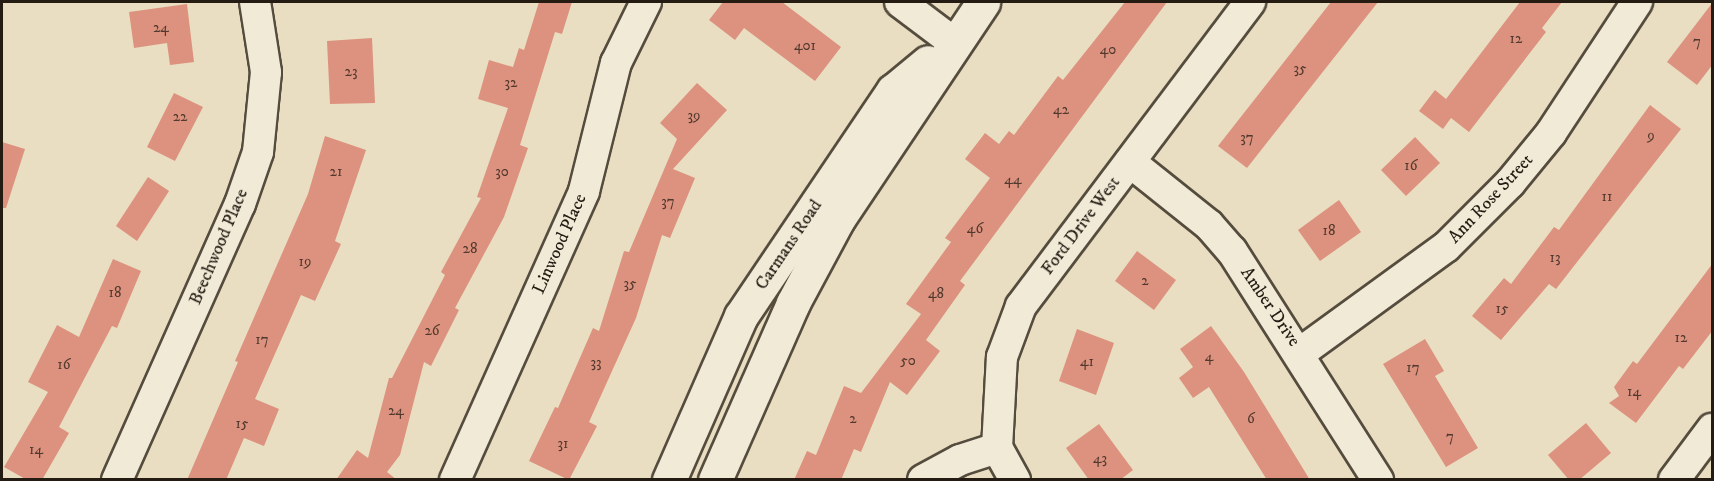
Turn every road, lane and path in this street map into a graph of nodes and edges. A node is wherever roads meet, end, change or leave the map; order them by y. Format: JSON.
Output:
{"nodes":[{"id":1,"x":255,"y":2,"type":"edge"},
{"id":2,"x":646,"y":2,"type":"edge"},
{"id":3,"x":900,"y":2,"type":"edge"},
{"id":4,"x":983,"y":2,"type":"edge"},
{"id":5,"x":1250,"y":2,"type":"edge"},
{"id":6,"x":1637,"y":2,"type":"edge"},
{"id":7,"x":953,"y":42,"type":"junction"},
{"id":8,"x":1130,"y":162,"type":"junction"},
{"id":9,"x":1300,"y":353,"type":"junction"},
{"id":10,"x":1713,"y":429,"type":"edge"},
{"id":11,"x":997,"y":448,"type":"junction"},
{"id":12,"x":117,"y":480,"type":"edge"},
{"id":13,"x":455,"y":480,"type":"edge"},
{"id":14,"x":669,"y":480,"type":"edge"},
{"id":15,"x":715,"y":480,"type":"edge"},
{"id":16,"x":923,"y":480,"type":"edge"},
{"id":17,"x":1015,"y":480,"type":"edge"},
{"id":18,"x":1378,"y":480,"type":"edge"},
{"id":19,"x":1674,"y":480,"type":"edge"}],
"edges":[{"from":1,"to":12,"type":"street","name":"Beechwood Place"},
{"from":2,"to":13,"type":"street","name":"Linwood Place"},
{"from":3,"to":7,"type":"street"},
{"from":4,"to":7,"type":"street","name":"Carmans Road"},
{"from":5,"to":8,"type":"street","name":"Ford Drive West"},
{"from":6,"to":9,"type":"street","name":"Ann Rose Street"},
{"from":7,"to":14,"type":"street","name":"Carmans Road"},
{"from":7,"to":15,"type":"street","name":"Carmans Road"},
{"from":8,"to":9,"type":"street","name":"Amber Drive"},
{"from":8,"to":11,"type":"street","name":"Ford Drive West"},
{"from":9,"to":18,"type":"street","name":"Amber Drive"},
{"from":10,"to":19,"type":"street"},
{"from":11,"to":16,"type":"street"},
{"from":11,"to":17,"type":"street"}]}
